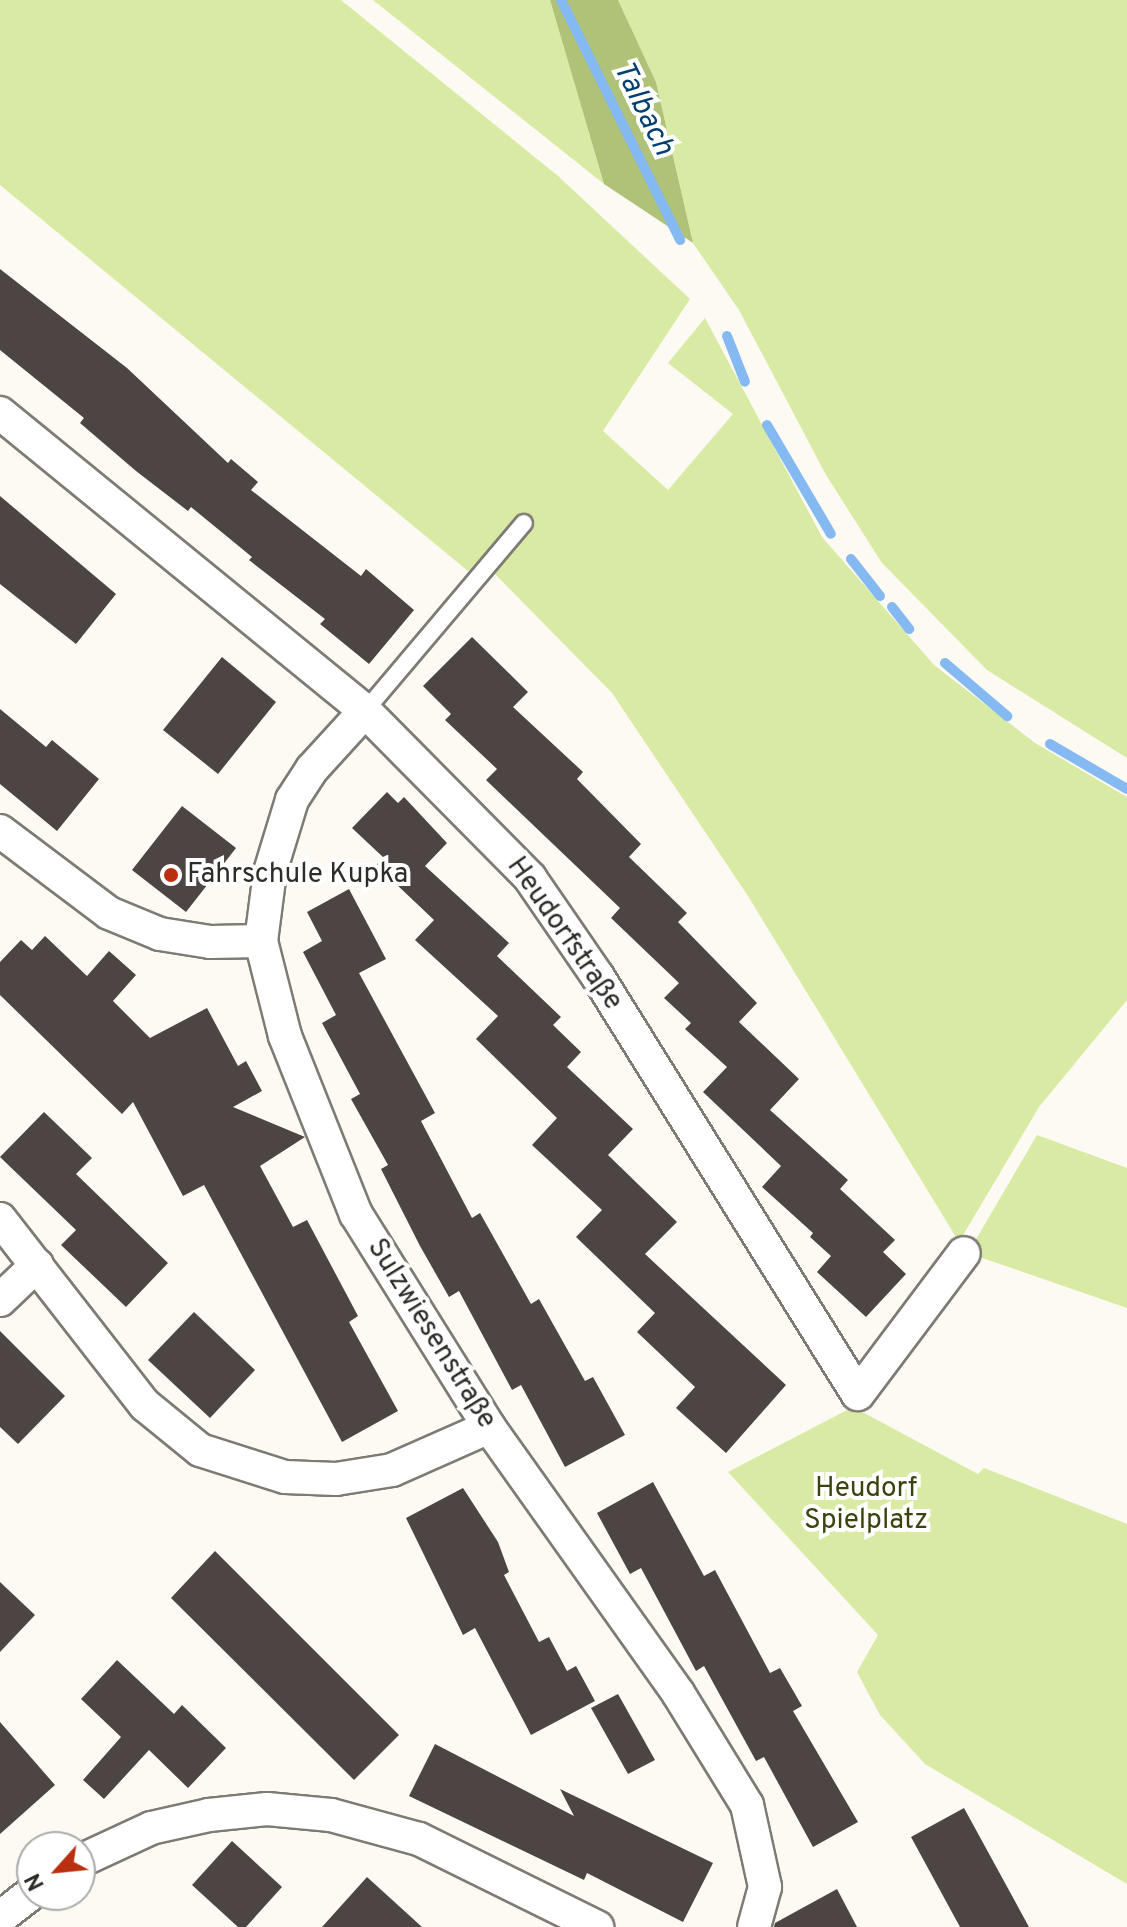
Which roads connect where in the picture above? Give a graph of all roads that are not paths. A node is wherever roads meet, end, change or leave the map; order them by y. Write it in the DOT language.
graph roads {
  1 [pos="0,413"];
  2 [pos="524,523"];
  3 [pos="365,711"];
  4 [pos="0,831"];
  5 [pos="261,941"];
  6 [pos="0,1219"];
  7 [pos="964,1253"];
  8 [pos="37,1265"];
  9 [pos="0,1300"];
  10 [pos="489,1427"];
  11 [pos="96,1854"];
  12 [pos="0,1916"];
  13 [pos="8,1927"];
  14 [pos="597,1927"];
  15 [pos="754,1927"];
  1 -- 3 [label="street, Heudorfstraße"];
  2 -- 3 [label="lane"];
  3 -- 5 [label="street, Sulzwiesenstraße"];
  3 -- 7 [label="street, Heudorfstraße"];
  4 -- 5 [label="street"];
  5 -- 10 [label="street, Sulzwiesenstraße"];
  6 -- 8 [label="street"];
  8 -- 9 [label="street"];
  8 -- 10 [label="street"];
  10 -- 15 [label="street, Sulzwiesenstraße"];
  11 -- 14 [label="street"];
  12 -- 13 [label="street"];
}
